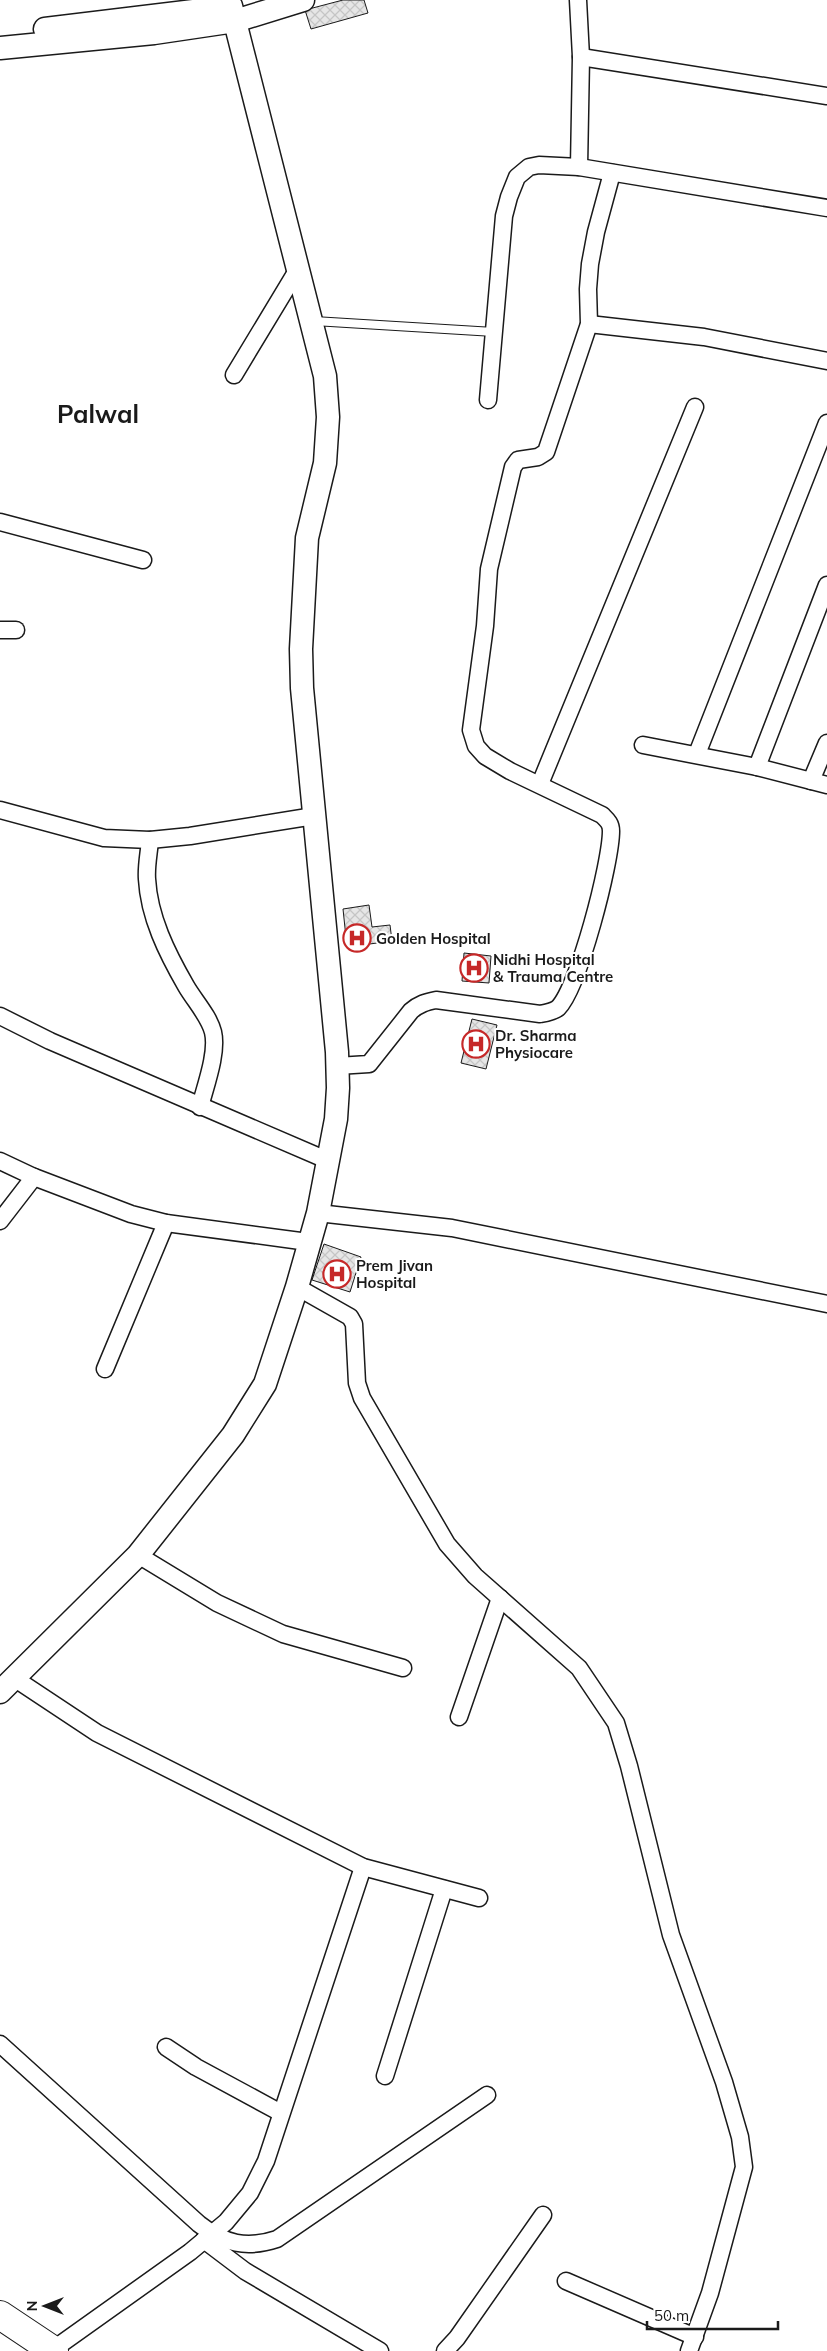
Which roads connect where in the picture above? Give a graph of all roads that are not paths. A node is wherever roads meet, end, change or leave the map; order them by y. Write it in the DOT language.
graph roads {
  1 [pos="303,0"];
  2 [pos="578,0"];
  3 [pos="239,9"];
  4 [pos="0,35"];
  5 [pos="0,48"];
  6 [pos="581,57"];
  7 [pos="827,96"];
  8 [pos="579,167"];
  9 [pos="612,173"];
  10 [pos="827,208"];
  11 [pos="298,269"];
  12 [pos="311,321"];
  13 [pos="589,324"];
  14 [pos="494,332"];
  15 [pos="827,360"];
  16 [pos="234,375"];
  17 [pos="488,400"];
  18 [pos="695,407"];
  19 [pos="827,423"];
  20 [pos="0,522"];
  21 [pos="143,560"];
  22 [pos="827,585"];
  23 [pos="827,743"];
  24 [pos="642,745"];
  25 [pos="697,754"];
  26 [pos="756,767"];
  27 [pos="819,783"];
  28 [pos="540,784"];
  29 [pos="0,810"];
  30 [pos="314,816"];
  31 [pos="150,840"];
  32 [pos="0,1016"];
  33 [pos="337,1066"];
  34 [pos="200,1107"];
  35 [pos="0,1161"];
  36 [pos="329,1161"];
  37 [pos="34,1177"];
  38 [pos="318,1213"];
  39 [pos="0,1221"];
  40 [pos="166,1222"];
  41 [pos="308,1242"];
  42 [pos="298,1287"];
  43 [pos="827,1304"];
  44 [pos="105,1369"];
  45 [pos="138,1555"];
  46 [pos="500,1598"];
  47 [pos="403,1668"];
  48 [pos="7,1685"];
  49 [pos="458,1717"];
  50 [pos="363,1867"];
  51 [pos="444,1889"];
  52 [pos="480,1898"];
  53 [pos="0,2044"];
  54 [pos="166,2047"];
  55 [pos="385,2076"];
  56 [pos="487,2095"];
  57 [pos="281,2113"];
  58 [pos="543,2215"];
  59 [pos="208,2237"];
  60 [pos="566,2281"];
  61 [pos="0,2315"];
  62 [pos="692,2344"];
  63 [pos="52,2351"];
  64 [pos="380,2351"];
  65 [pos="445,2351"];
  1 -- 3 [label="main road"];
  2 -- 6 [label="street"];
  3 -- 4 [label="main road"];
  3 -- 5 [label="main road"];
  3 -- 11 [label="main road"];
  6 -- 7 [label="street"];
  6 -- 8 [label="street"];
  8 -- 9 [label="street"];
  8 -- 14 [label="street"];
  9 -- 10 [label="street"];
  9 -- 13 [label="street"];
  11 -- 12 [label="main road"];
  11 -- 16 [label="street"];
  12 -- 14 [label="lane"];
  12 -- 30 [label="main road"];
  13 -- 15 [label="street"];
  13 -- 28 [label="street"];
  14 -- 17 [label="street"];
  18 -- 28 [label="street"];
  19 -- 25 [label="street"];
  20 -- 21 [label="street"];
  22 -- 26 [label="street"];
  23 -- 27 [label="street"];
  24 -- 25 [label="street"];
  25 -- 26 [label="street"];
  26 -- 27 [label="street"];
  28 -- 33 [label="street"];
  29 -- 31 [label="street"];
  30 -- 31 [label="street"];
  30 -- 33 [label="main road"];
  31 -- 34 [label="street"];
  32 -- 34 [label="street"];
  33 -- 36 [label="main road"];
  34 -- 36 [label="street"];
  35 -- 37 [label="street"];
  36 -- 38 [label="main road"];
  37 -- 39 [label="street"];
  37 -- 40 [label="street"];
  38 -- 41 [label="main road"];
  38 -- 43 [label="street"];
  40 -- 41 [label="street"];
  40 -- 44 [label="street"];
  41 -- 42 [label="main road"];
  42 -- 45 [label="main road"];
  42 -- 46 [label="street"];
  45 -- 47 [label="street"];
  45 -- 48 [label="main road"];
  46 -- 49 [label="street"];
  46 -- 62 [label="street"];
  48 -- 50 [label="street"];
  50 -- 51 [label="street"];
  50 -- 57 [label="street"];
  51 -- 52 [label="street"];
  51 -- 55 [label="street"];
  53 -- 59 [label="street"];
  54 -- 57 [label="street"];
  56 -- 59 [label="street"];
  57 -- 59 [label="street"];
  58 -- 65 [label="street"];
  59 -- 63 [label="street"];
  59 -- 64 [label="street"];
  60 -- 62 [label="street"];
  61 -- 63 [label="highway"];
}
